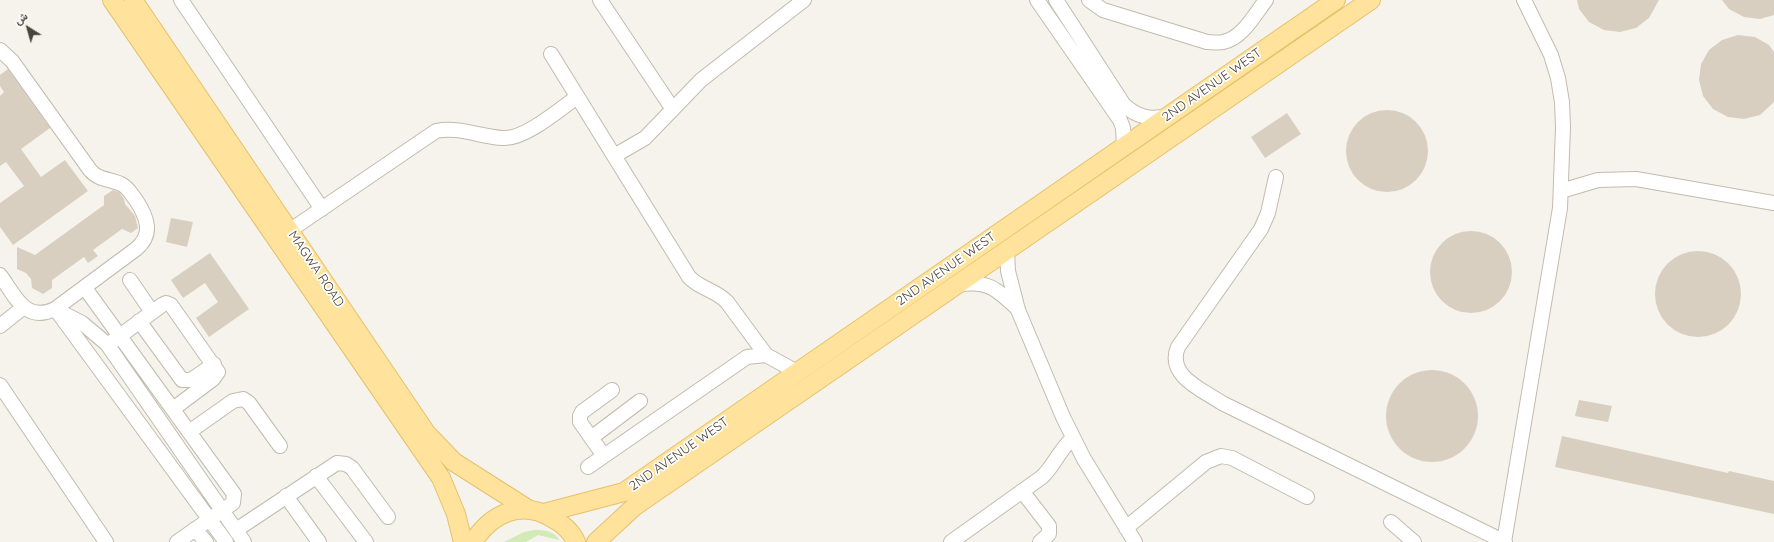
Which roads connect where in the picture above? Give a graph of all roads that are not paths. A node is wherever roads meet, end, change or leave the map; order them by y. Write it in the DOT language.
graph roads {
  1 [pos="112,0"];
  2 [pos="133,0"];
  3 [pos="181,0"];
  4 [pos="600,0"];
  5 [pos="804,0"];
  6 [pos="1037,0"];
  7 [pos="1056,0"];
  8 [pos="1088,0"];
  9 [pos="1266,0"];
  10 [pos="1336,0"];
  11 [pos="1371,0"];
  12 [pos="1524,0"];
  13 [pos="0,50"];
  14 [pos="551,54"];
  15 [pos="578,97"];
  16 [pos="672,108"];
  17 [pos="1120,108"];
  18 [pos="1167,116"];
  19 [pos="1124,146"];
  20 [pos="614,156"];
  21 [pos="1276,177"];
  22 [pos="1561,190"];
  23 [pos="1774,203"];
  24 [pos="322,209"];
  25 [pos="289,231"];
  26 [pos="1008,250"];
  27 [pos="0,275"];
  28 [pos="130,280"];
  29 [pos="958,285"];
  30 [pos="85,288"];
  31 [pos="24,307"];
  32 [pos="55,309"];
  33 [pos="1018,310"];
  34 [pos="152,312"];
  35 [pos="139,321"];
  36 [pos="0,326"];
  37 [pos="120,335"];
  38 [pos="107,344"];
  39 [pos="766,355"];
  40 [pos="214,364"];
  41 [pos="797,372"];
  42 [pos="0,385"];
  43 [pos="612,390"];
  44 [pos="640,402"];
  45 [pos="173,409"];
  46 [pos="189,432"];
  47 [pos="591,438"];
  48 [pos="1073,438"];
  49 [pos="280,446"];
  50 [pos="604,456"];
  51 [pos="588,467"];
  52 [pos="316,476"];
  53 [pos="1022,491"];
  54 [pos="286,496"];
  55 [pos="1307,497"];
  56 [pos="222,511"];
  57 [pos="536,511"];
  58 [pos="388,517"];
  59 [pos="209,520"];
  60 [pos="1391,522"];
  61 [pos="1126,528"];
  62 [pos="195,529"];
  63 [pos="236,530"];
  64 [pos="358,539"];
  65 [pos="106,542"];
  66 [pos="177,542"];
  67 [pos="206,542"];
  68 [pos="226,542"];
  69 [pos="244,542"];
  70 [pos="319,542"];
  71 [pos="463,542"];
  72 [pos="473,542"];
  73 [pos="576,542"];
  74 [pos="596,542"];
  75 [pos="951,542"];
  76 [pos="1040,542"];
  77 [pos="1135,542"];
  78 [pos="1414,542"];
  79 [pos="1504,542"];
  1 -- 71 [label="main road, MAGWA ROAD"];
  2 -- 25 [label="main road, MAGWA ROAD"];
  3 -- 24 [label="lane"];
  4 -- 16 [label="lane"];
  5 -- 16 [label="lane"];
  6 -- 17 [label="lane"];
  7 -- 17 [label="lane"];
  8 -- 9 [label="lane"];
  10 -- 18 [label="main road, 2ND AVENUE WEST"];
  11 -- 26 [label="main road, 2ND AVENUE WEST"];
  12 -- 22 [label="lane"];
  13 -- 30 [label="lane"];
  14 -- 15 [label="lane"];
  15 -- 20 [label="lane"];
  15 -- 24 [label="lane"];
  16 -- 20 [label="lane"];
  17 -- 18 [label="lane"];
  17 -- 19 [label="lane"];
  18 -- 19 [label="main road, 2ND AVENUE WEST"];
  19 -- 41 [label="main road, 2ND AVENUE WEST"];
  20 -- 39 [label="lane"];
  21 -- 79 [label="lane"];
  22 -- 23 [label="lane"];
  22 -- 79 [label="lane"];
  24 -- 25 [label="lane"];
  25 -- 57 [label="main road, MAGWA ROAD"];
  26 -- 29 [label="main road, 2ND AVENUE WEST"];
  26 -- 33 [label="lane"];
  27 -- 31 [label="lane"];
  28 -- 34 [label="lane"];
  29 -- 33 [label="lane"];
  29 -- 74 [label="main road, 2ND AVENUE WEST"];
  30 -- 32 [label="lane"];
  30 -- 37 [label="lane"];
  31 -- 32 [label="lane"];
  31 -- 36 [label="lane"];
  32 -- 38 [label="lane"];
  32 -- 59 [label="lane"];
  33 -- 48 [label="lane"];
  34 -- 35 [label="lane"];
  34 -- 40 [label="lane"];
  35 -- 37 [label="lane"];
  35 -- 40 [label="lane"];
  37 -- 38 [label="lane"];
  37 -- 45 [label="lane"];
  38 -- 56 [label="lane"];
  39 -- 41 [label="lane"];
  39 -- 50 [label="lane"];
  40 -- 45 [label="lane"];
  41 -- 57 [label="main road, 2ND AVENUE WEST"];
  42 -- 65 [label="lane"];
  43 -- 47 [label="lane"];
  44 -- 47 [label="lane"];
  45 -- 46 [label="lane"];
  46 -- 49 [label="lane"];
  46 -- 56 [label="lane"];
  47 -- 50 [label="lane"];
  48 -- 53 [label="lane"];
  48 -- 61 [label="lane"];
  50 -- 51 [label="lane"];
  52 -- 54 [label="lane"];
  52 -- 58 [label="lane"];
  52 -- 64 [label="lane"];
  53 -- 75 [label="lane"];
  53 -- 76 [label="lane"];
  54 -- 63 [label="lane"];
  54 -- 70 [label="lane"];
  55 -- 61 [label="lane"];
  56 -- 59 [label="lane"];
  56 -- 63 [label="lane"];
  57 -- 72 [label="main road, 2ND AVENUE WEST"];
  57 -- 73 [label="main road, MAGWA ROAD"];
  59 -- 62 [label="lane"];
  59 -- 68 [label="lane"];
  60 -- 78 [label="lane"];
  61 -- 77 [label="lane"];
  62 -- 66 [label="lane"];
  62 -- 67 [label="lane"];
  63 -- 69 [label="lane"];
}
